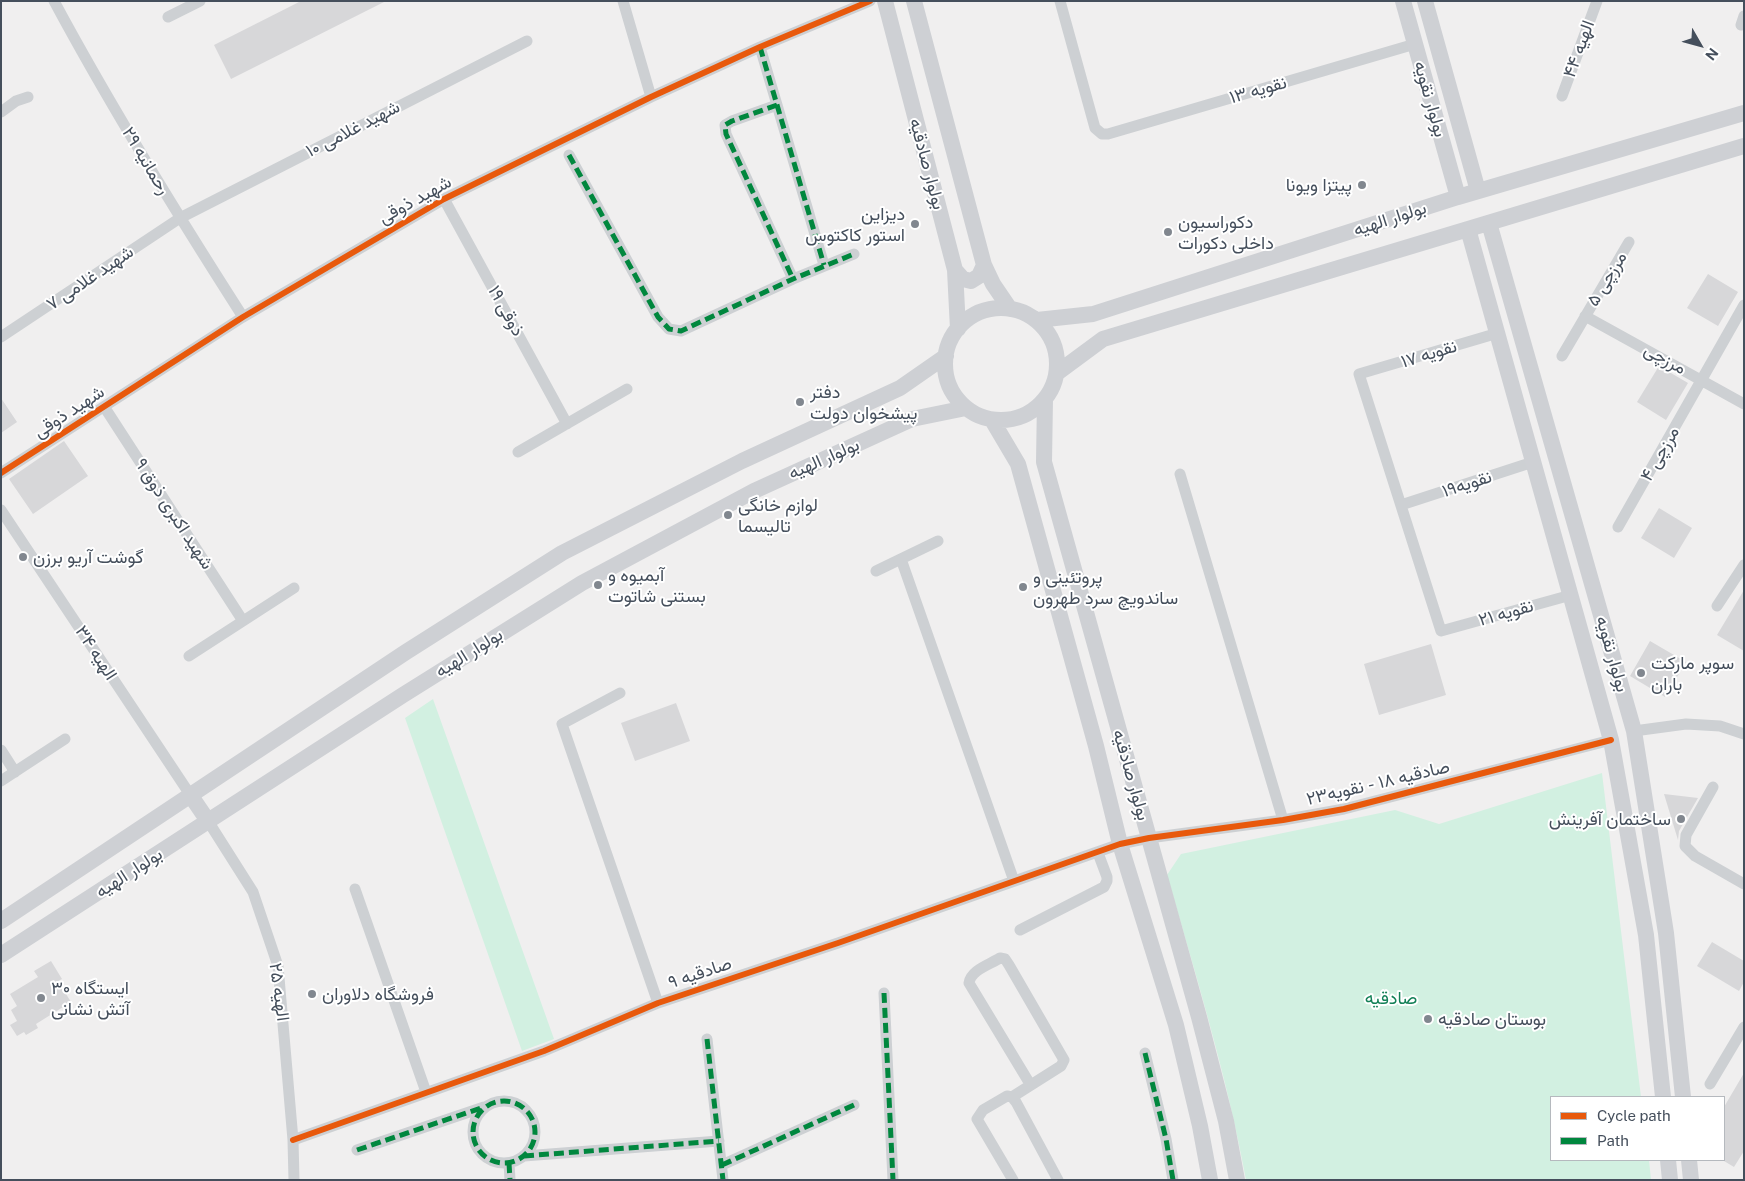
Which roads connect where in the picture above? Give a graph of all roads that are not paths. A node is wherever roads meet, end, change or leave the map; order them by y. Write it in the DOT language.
graph roads {
  1 [pos="54,1"];
  2 [pos="200,1"];
  3 [pos="623,1"];
  4 [pos="870,1"];
  5 [pos="884,1"];
  6 [pos="914,1"];
  7 [pos="1060,1"];
  8 [pos="1403,1"];
  9 [pos="1425,1"];
  10 [pos="1597,1"];
  11 [pos="168,17"];
  12 [pos="526,40"];
  13 [pos="1415,44"];
  14 [pos="760,48"];
  15 [pos="1562,96"];
  16 [pos="28,97"];
  17 [pos="652,97"];
  18 [pos="777,105"];
  19 [pos="1,112"];
  20 [pos="1744,113"];
  21 [pos="1744,146"];
  22 [pos="569,154"];
  23 [pos="1478,191"];
  24 [pos="1458,197"];
  25 [pos="444,199"];
  26 [pos="180,218"];
  27 [pos="1489,222"];
  28 [pos="1468,229"];
  29 [pos="1629,242"];
  30 [pos="854,254"];
  31 [pos="824,265"];
  32 [pos="984,265"];
  33 [pos="955,270"];
  34 [pos="794,278"];
  35 [pos="1744,306"];
  36 [pos="1010,308"];
  37 [pos="243,316"];
  38 [pos="1585,316"];
  39 [pos="1037,320"];
  40 [pos="958,329"];
  41 [pos="1498,333"];
  42 [pos="1,337"];
  43 [pos="946,356"];
  44 [pos="1562,356"];
  45 [pos="1057,373"];
  46 [pos="1702,380"];
  47 [pos="627,389"];
  48 [pos="1045,400"];
  49 [pos="1744,404"];
  50 [pos="105,408"];
  51 [pos="966,408"];
  52 [pos="992,420"];
  53 [pos="567,424"];
  54 [pos="518,452"];
  55 [pos="1533,462"];
  56 [pos="1,473"];
  57 [pos="1180,474"];
  58 [pos="1401,505"];
  59 [pos="1,510"];
  60 [pos="1618,527"];
  61 [pos="938,541"];
  62 [pos="900,559"];
  63 [pos="1744,565"];
  64 [pos="876,571"];
  65 [pos="294,588"];
  66 [pos="1571,595"];
  67 [pos="1717,606"];
  68 [pos="243,621"];
  69 [pos="189,656"];
  70 [pos="620,693"];
  71 [pos="1634,731"];
  72 [pos="1744,734"];
  73 [pos="65,740"];
  74 [pos="1611,740"];
  75 [pos="1,750"];
  76 [pos="15,772"];
  77 [pos="1,781"];
  78 [pos="1713,787"];
  79 [pos="190,796"];
  80 [pos="1283,820"];
  81 [pos="208,821"];
  82 [pos="1149,838"];
  83 [pos="1120,844"];
  84 [pos="1098,853"];
  85 [pos="1014,881"];
  86 [pos="1744,884"];
  87 [pos="355,889"];
  88 [pos="1,921"];
  89 [pos="1020,930"];
  90 [pos="1,955"];
  91 [pos="884,993"];
  92 [pos="658,1003"];
  93 [pos="1744,1027"];
  94 [pos="708,1039"];
  95 [pos="1144,1053"];
  96 [pos="1679,1061"];
  97 [pos="1660,1064"];
  98 [pos="1030,1084"];
  99 [pos="1710,1084"];
  100 [pos="426,1092"];
  101 [pos="1663,1096"];
  102 [pos="1682,1096"];
  103 [pos="1012,1097"];
  104 [pos="854,1105"];
  105 [pos="484,1107"];
  106 [pos="293,1140"];
  107 [pos="719,1141"];
  108 [pos="357,1150"];
  109 [pos="524,1156"];
  110 [pos="1668,1161"];
  111 [pos="1689,1161"];
  112 [pos="509,1163"];
  113 [pos="722,1165"];
  114 [pos="294,1180"];
  115 [pos="510,1180"];
  116 [pos="723,1180"];
  117 [pos="893,1180"];
  118 [pos="1013,1180"];
  119 [pos="1058,1180"];
  120 [pos="1173,1180"];
  121 [pos="1210,1180"];
  122 [pos="1237,1180"];
  123 [pos="1670,1180"];
  124 [pos="1691,1180"];
  1 -- 26 [label="street, رحمانیه ۲۹"];
  2 -- 11 [label="street"];
  3 -- 17 [label="street"];
  4 -- 14 [label="street, شهید ذوقی"];
  5 -- 33 [label="main road, بولوار صادقیه"];
  6 -- 32 [label="main road, بولوار صادقیه"];
  7 -- 13 [label="street, نقویه ۱۳"];
  8 -- 13 [label="main road, بولوار نقویه"];
  9 -- 23 [label="main road, بولوار نقویه"];
  10 -- 15 [label="street, الهیه ۴۴"];
  12 -- 26 [label="street, شهید غلامی ۱۰"];
  13 -- 24 [label="main road, بولوار نقویه"];
  14 -- 17 [label="street, شهید ذوقی"];
  14 -- 18 [label="street"];
  16 -- 19 [label="street"];
  17 -- 25 [label="street, شهید ذوقی"];
  18 -- 31 [label="street"];
  18 -- 34 [label="street"];
  20 -- 23 [label="main road, بولوار الهیه"];
  21 -- 27 [label="main road, بولوار الهیه"];
  22 -- 34 [label="street"];
  23 -- 24 [label="main road, بولوار الهیه"];
  24 -- 39 [label="main road, بولوار الهیه"];
  25 -- 37 [label="street, شهید ذوقی"];
  25 -- 53 [label="street, ذوقی ۱۹"];
  26 -- 37 [label="street, رحمانیه ۲۹"];
  26 -- 42 [label="street, شهید غلامی ۷"];
  27 -- 28 [label="main road, بولوار الهیه"];
  27 -- 71 [label="main road, بولوار نقویه"];
  28 -- 41 [label="main road, بولوار نقویه"];
  28 -- 45 [label="main road, بولوار الهیه"];
  29 -- 38 [label="street, مرزچی ۵"];
  30 -- 31 [label="street"];
  31 -- 34 [label="street"];
  32 -- 33 [label="main road"];
  32 -- 36 [label="main road, بولوار صادقیه"];
  33 -- 40 [label="main road, بولوار صادقیه"];
  35 -- 46 [label="street, مرزچی ۴"];
  36 -- 39 [label="main road"];
  36 -- 40 [label="main road"];
  37 -- 50 [label="street, شهید ذوقی"];
  38 -- 44 [label="street, مرزچی ۵"];
  38 -- 46 [label="street, مرزچی"];
  39 -- 45 [label="main road"];
  40 -- 43 [label="main road"];
  41 -- 55 [label="main road, بولوار نقویه"];
  41 -- 58 [label="street, نقویه ۱۷"];
  43 -- 51 [label="main road"];
  43 -- 79 [label="main road, بولوار الهیه"];
  45 -- 48 [label="main road"];
  46 -- 49 [label="street, مرزچی"];
  46 -- 60 [label="street, مرزچی ۴"];
  47 -- 53 [label="street"];
  48 -- 52 [label="main road"];
  48 -- 82 [label="main road, بولوار صادقیه"];
  50 -- 56 [label="street, شهید ذوقی"];
  50 -- 68 [label="street, شهید اکبری ذوق ۹"];
  51 -- 52 [label="main road"];
  51 -- 81 [label="main road, بولوار الهیه"];
  52 -- 83 [label="main road, بولوار صادقیه"];
  53 -- 54 [label="street"];
  55 -- 58 [label="street, نقویه۱۹"];
  55 -- 66 [label="main road, بولوار نقویه"];
  57 -- 80 [label="street"];
  58 -- 66 [label="street, نقویه ۲۱"];
  59 -- 79 [label="street, الهیه ۳۴"];
  61 -- 62 [label="street"];
  62 -- 64 [label="street"];
  62 -- 85 [label="street"];
  63 -- 67 [label="street"];
  65 -- 68 [label="street"];
  66 -- 74 [label="main road, بولوار نقویه"];
  68 -- 69 [label="street"];
  70 -- 92 [label="street"];
  71 -- 72 [label="street"];
  71 -- 96 [label="main road, بولوار نقویه"];
  73 -- 76 [label="street"];
  74 -- 80 [label="street, صادقیه ۱۸ - نقویه۲۳"];
  74 -- 97 [label="main road, بولوار نقویه"];
  75 -- 76 [label="street"];
  76 -- 77 [label="street"];
  78 -- 86 [label="street"];
  79 -- 81 [label="main road"];
  79 -- 88 [label="main road, بولوار الهیه"];
  80 -- 82 [label="street, صادقیه ۱۸ - نقویه۲۳"];
  81 -- 90 [label="main road, بولوار الهیه"];
  81 -- 106 [label="street, الهیه ۲۵"];
  82 -- 83 [label="street, صادقیه ۱۸ - نقویه۲۳"];
  82 -- 122 [label="main road, بولوار صادقیه"];
  83 -- 84 [label="street, صادقیه ۹"];
  83 -- 121 [label="main road, بولوار صادقیه"];
  84 -- 85 [label="street, صادقیه ۹"];
  84 -- 89 [label="street"];
  85 -- 92 [label="street, صادقیه ۹"];
  87 -- 100 [label="street"];
  91 -- 117 [label="street"];
  92 -- 100 [label="street, صادقیه ۹"];
  93 -- 99 [label="street"];
  94 -- 107 [label="street"];
  95 -- 120 [label="street"];
  96 -- 97 [label="main road"];
  96 -- 102 [label="main road, بولوار نقویه"];
  97 -- 101 [label="main road, بولوار نقویه"];
  98 -- 98 [label="street"];
  98 -- 103 [label="street"];
  100 -- 106 [label="street, صادقیه ۹"];
  103 -- 118 [label="street"];
  103 -- 119 [label="street"];
  104 -- 113 [label="street"];
  105 -- 108 [label="street"];
  105 -- 109 [label="street"];
  105 -- 112 [label="street"];
  106 -- 114 [label="street, الهیه ۲۵"];
  107 -- 109 [label="street"];
  107 -- 113 [label="street"];
  109 -- 112 [label="street"];
  110 -- 123 [label="main road"];
  111 -- 124 [label="main road"];
  112 -- 115 [label="street"];
  113 -- 116 [label="street"];
}
